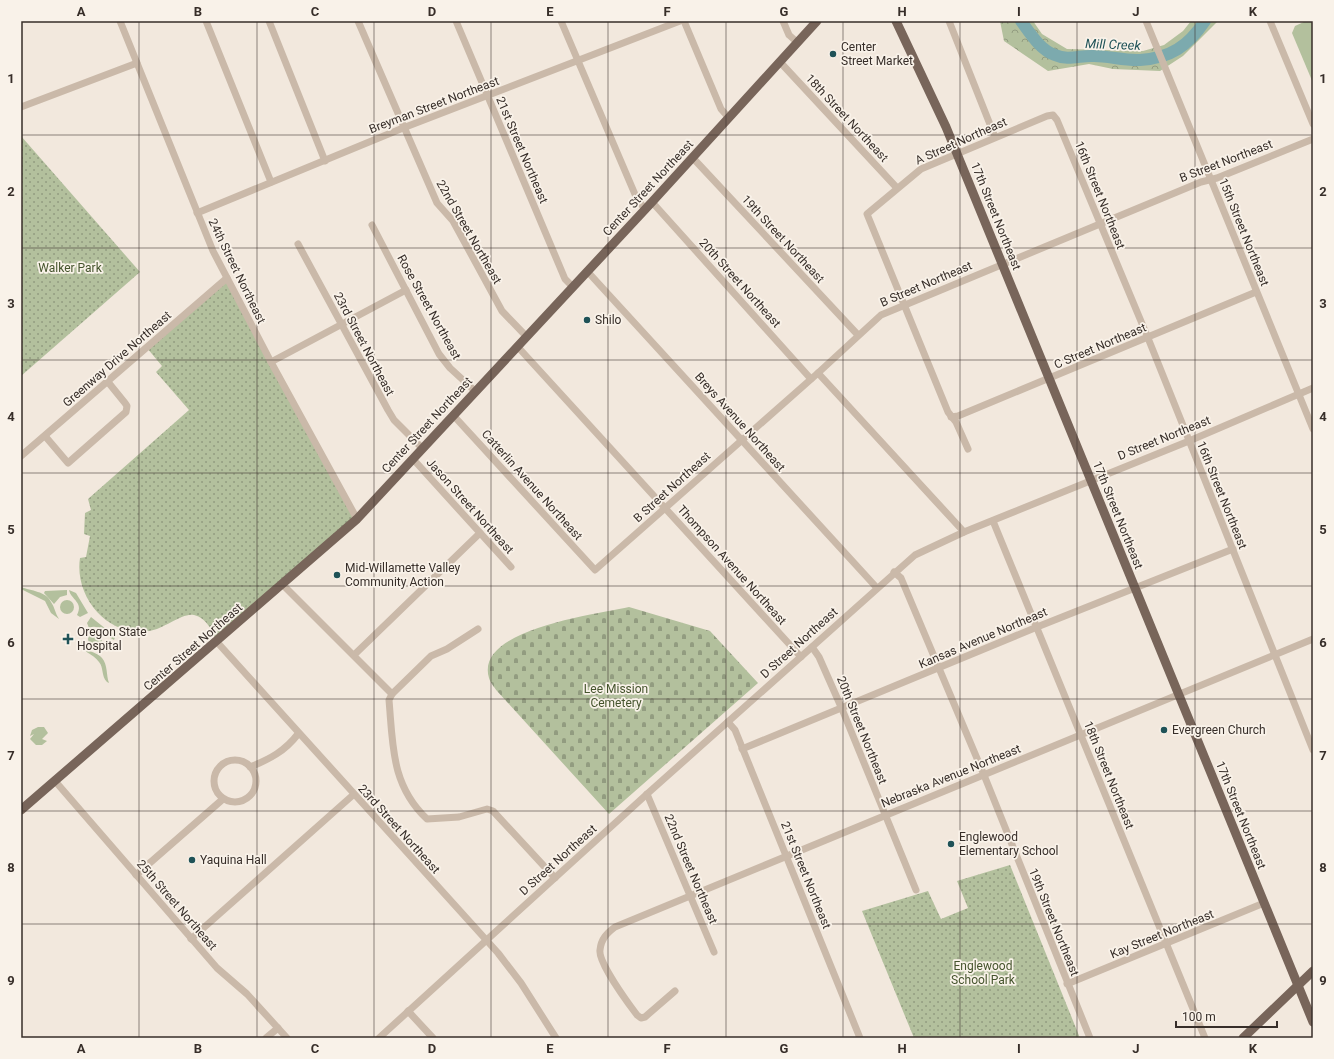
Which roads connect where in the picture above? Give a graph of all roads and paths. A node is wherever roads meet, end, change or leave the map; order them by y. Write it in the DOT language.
graph roads {
  1 [pos="120,21"];
  2 [pos="206,21"];
  3 [pos="269,21"];
  4 [pos="358,21"];
  5 [pos="456,21"];
  6 [pos="561,21"];
  7 [pos="680,21"];
  8 [pos="684,21"];
  9 [pos="784,21"];
  10 [pos="817,21"];
  11 [pos="896,21"];
  12 [pos="949,21"];
  13 [pos="1146,21"];
  14 [pos="1270,21"];
  15 [pos="798,43"];
  16 [pos="578,61"];
  17 [pos="780,62"];
  18 [pos="137,63"];
  19 [pos="488,96"];
  20 [pos="21,107"];
  21 [pos="1054,116"];
  22 [pos="728,118"];
  23 [pos="1313,124"];
  24 [pos="403,128"];
  25 [pos="995,137"];
  26 [pos="1313,139"];
  27 [pos="957,153"];
  28 [pos="692,157"];
  29 [pos="325,160"];
  30 [pos="1211,179"];
  31 [pos="271,182"];
  32 [pos="897,188"];
  33 [pos="652,202"];
  34 [pos="645,209"];
  35 [pos="197,213"];
  36 [pos="1100,224"];
  37 [pos="372,225"];
  38 [pos="298,244"];
  39 [pos="1002,263"];
  40 [pos="587,270"];
  41 [pos="227,278"];
  42 [pos="572,286"];
  43 [pos="406,290"];
  44 [pos="1256,292"];
  45 [pos="904,304"];
  46 [pos="341,325"];
  47 [pos="858,335"];
  48 [pos="526,336"];
  49 [pos="1148,338"];
  50 [pos="517,346"];
  51 [pos="271,362"];
  52 [pos="818,373"];
  53 [pos="811,379"];
  54 [pos="1049,379"];
  55 [pos="108,382"];
  56 [pos="1313,388"];
  57 [pos="475,391"];
  58 [pos="1299,394"];
  59 [pos="453,415"];
  60 [pos="951,417"];
  61 [pos="1313,429"];
  62 [pos="45,436"];
  63 [pos="742,440"];
  64 [pos="1189,441"];
  65 [pos="422,448"];
  66 [pos="968,449"];
  67 [pos="21,456"];
  68 [pos="413,458"];
  69 [pos="1091,480"];
  70 [pos="665,508"];
  71 [pos="357,519"];
  72 [pos="993,521"];
  73 [pos="964,532"];
  74 [pos="480,534"];
  75 [pos="1233,549"];
  76 [pos="511,567"];
  77 [pos="595,570"];
  78 [pos="894,572"];
  79 [pos="283,585"];
  80 [pos="877,588"];
  81 [pos="1135,588"];
  82 [pos="1037,627"];
  83 [pos="478,629"];
  84 [pos="1313,639"];
  85 [pos="217,642"];
  86 [pos="812,647"];
  87 [pos="354,655"];
  88 [pos="1275,655"];
  89 [pos="801,657"];
  90 [pos="940,668"];
  91 [pos="392,694"];
  92 [pos="1178,694"];
  93 [pos="842,709"];
  94 [pos="728,722"];
  95 [pos="298,734"];
  96 [pos="1080,734"];
  97 [pos="742,749"];
  98 [pos="1313,750"];
  99 [pos="250,767"];
  100 [pos="984,775"];
  101 [pos="55,781"];
  102 [pos="648,794"];
  103 [pos="354,795"];
  104 [pos="223,799"];
  105 [pos="21,810"];
  106 [pos="885,816"];
  107 [pos="786,856"];
  108 [pos="136,875"];
  109 [pos="555,878"];
  110 [pos="916,890"];
  111 [pos="690,896"];
  112 [pos="1264,903"];
  113 [pos="191,939"];
  114 [pos="486,940"];
  115 [pos="1165,945"];
  116 [pos="714,952"];
  117 [pos="1313,970"];
  118 [pos="1067,984"];
  119 [pos="1298,985"];
  120 [pos="675,991"];
  121 [pos="408,1011"];
  122 [pos="1313,1022"];
  123 [pos="278,1028"];
  124 [pos="266,1038"];
  125 [pos="287,1038"];
  126 [pos="379,1038"];
  127 [pos="433,1038"];
  128 [pos="556,1038"];
  129 [pos="860,1038"];
  130 [pos="1090,1038"];
  131 [pos="1205,1038"];
  132 [pos="1243,1038"];
  1 -- 18 [label="street, 24th Street Northeast"];
  2 -- 31 [label="street"];
  3 -- 29 [label="street"];
  4 -- 24 [label="street, 22nd Street Northeast"];
  5 -- 19 [label="street, 21st Street Northeast"];
  6 -- 16 [label="street"];
  7 -- 16 [label="street, Breyman Street Northeast"];
  8 -- 22 [label="street"];
  9 -- 15 [label="street"];
  10 -- 15 [label="main road, Center Street Northeast"];
  11 -- 27 [label="main road, 17th Street Northeast"];
  12 -- 25 [label="street"];
  13 -- 30 [label="street, 15th Street Northeast"];
  14 -- 23 [label="street"];
  15 -- 17 [label="main road, Center Street Northeast"];
  16 -- 19 [label="street, Breyman Street Northeast"];
  16 -- 34 [label="street"];
  17 -- 22 [label="main road, Center Street Northeast"];
  17 -- 32 [label="street, 18th Street Northeast"];
  18 -- 20 [label="street"];
  18 -- 35 [label="street, 24th Street Northeast"];
  19 -- 24 [label="street, Breyman Street Northeast"];
  19 -- 42 [label="street, 21st Street Northeast"];
  21 -- 25 [label="street, A Street Northeast"];
  21 -- 36 [label="street, 16th Street Northeast"];
  22 -- 28 [label="main road, Center Street Northeast"];
  24 -- 29 [label="street, Breyman Street Northeast"];
  24 -- 48 [label="street, 22nd Street Northeast"];
  25 -- 27 [label="street, A Street Northeast"];
  26 -- 30 [label="street, B Street Northeast"];
  27 -- 32 [label="street, A Street Northeast"];
  27 -- 39 [label="main road, 17th Street Northeast"];
  28 -- 33 [label="main road, Center Street Northeast"];
  28 -- 47 [label="street, 19th Street Northeast"];
  29 -- 31 [label="street, Breyman Street Northeast"];
  30 -- 36 [label="street, B Street Northeast"];
  30 -- 44 [label="street, 15th Street Northeast"];
  31 -- 35 [label="street, Breyman Street Northeast"];
  32 -- 45 [label="street, A Street Northeast"];
  33 -- 34 [label="main road, Center Street Northeast"];
  33 -- 53 [label="street, 20th Street Northeast"];
  34 -- 40 [label="main road, Center Street Northeast"];
  35 -- 41 [label="street, 24th Street Northeast"];
  36 -- 39 [label="street, B Street Northeast"];
  36 -- 49 [label="street, 16th Street Northeast"];
  37 -- 43 [label="street, Rose Street Northeast"];
  38 -- 46 [label="street, 23rd Street Northeast"];
  39 -- 45 [label="street, B Street Northeast"];
  39 -- 54 [label="main road, 17th Street Northeast"];
  40 -- 42 [label="main road, Center Street Northeast"];
  40 -- 63 [label="street, Breys Avenue Northeast"];
  41 -- 51 [label="street, 24th Street Northeast"];
  41 -- 55 [label="street, Greenway Drive Northeast"];
  42 -- 48 [label="main road, Center Street Northeast"];
  43 -- 46 [label="street"];
  43 -- 57 [label="street, Rose Street Northeast"];
  44 -- 49 [label="street, C Street Northeast"];
  44 -- 58 [label="street, 15th Street Northeast"];
  45 -- 47 [label="street, B Street Northeast"];
  45 -- 60 [label="street"];
  46 -- 51 [label="street"];
  46 -- 65 [label="street, 23rd Street Northeast"];
  47 -- 52 [label="street, B Street Northeast"];
  48 -- 50 [label="main road, Center Street Northeast"];
  49 -- 54 [label="street, C Street Northeast"];
  49 -- 64 [label="street, 16th Street Northeast"];
  50 -- 57 [label="main road, Center Street Northeast"];
  50 -- 70 [label="street, Thompson Avenue Northeast"];
  51 -- 71 [label="street, 24th Street Northeast"];
  52 -- 53 [label="street, B Street Northeast"];
  52 -- 73 [label="street"];
  53 -- 63 [label="street, B Street Northeast"];
  54 -- 60 [label="street, C Street Northeast"];
  54 -- 69 [label="main road, 17th Street Northeast"];
  55 -- 62 [label="street, Greenway Drive Northeast"];
  55 -- 62 [label="street"];
  56 -- 58 [label="street, D Street Northeast"];
  57 -- 59 [label="main road, Center Street Northeast"];
  58 -- 61 [label="street, 15th Street Northeast"];
  58 -- 64 [label="street, D Street Northeast"];
  59 -- 65 [label="main road, Center Street Northeast"];
  59 -- 77 [label="street, Catterlin Avenue Northeast"];
  60 -- 66 [label="street"];
  62 -- 67 [label="street, Greenway Drive Northeast"];
  63 -- 70 [label="street, B Street Northeast"];
  63 -- 80 [label="street, Breys Avenue Northeast"];
  64 -- 69 [label="street, D Street Northeast"];
  64 -- 75 [label="street, 16th Street Northeast"];
  65 -- 68 [label="main road, Center Street Northeast"];
  68 -- 71 [label="main road, Center Street Northeast"];
  68 -- 74 [label="street, Jason Street Northeast"];
  69 -- 72 [label="street, D Street Northeast"];
  69 -- 81 [label="main road, 17th Street Northeast"];
  70 -- 77 [label="street, B Street Northeast"];
  70 -- 89 [label="street, Thompson Avenue Northeast"];
  71 -- 79 [label="main road, Center Street Northeast"];
  72 -- 73 [label="street, D Street Northeast"];
  72 -- 82 [label="street, 18th Street Northeast"];
  73 -- 78 [label="street, D Street Northeast"];
  74 -- 76 [label="street, Jason Street Northeast"];
  74 -- 87 [label="street"];
  75 -- 81 [label="street, Kansas Avenue Northeast"];
  75 -- 88 [label="street, 16th Street Northeast"];
  78 -- 80 [label="street, D Street Northeast"];
  78 -- 90 [label="street, 19th Street Northeast"];
  79 -- 85 [label="main road, Center Street Northeast"];
  79 -- 87 [label="street"];
  80 -- 86 [label="street, D Street Northeast"];
  81 -- 82 [label="street, Kansas Avenue Northeast"];
  81 -- 92 [label="main road, 17th Street Northeast"];
  82 -- 90 [label="street, Kansas Avenue Northeast"];
  82 -- 96 [label="street, 18th Street Northeast"];
  83 -- 91 [label="street"];
  84 -- 88 [label="street, Nebraska Avenue Northeast"];
  85 -- 95 [label="street, 23rd Street Northeast"];
  85 -- 101 [label="main road, Center Street Northeast"];
  86 -- 89 [label="street, D Street Northeast"];
  86 -- 93 [label="street, 20th Street Northeast"];
  87 -- 91 [label="street"];
  88 -- 92 [label="street, Nebraska Avenue Northeast"];
  88 -- 98 [label="street, 16th Street Northeast"];
  89 -- 94 [label="street, D Street Northeast"];
  90 -- 93 [label="street, Kansas Avenue Northeast"];
  90 -- 100 [label="street, 19th Street Northeast"];
  91 -- 109 [label="street"];
  92 -- 96 [label="street, Nebraska Avenue Northeast"];
  92 -- 112 [label="main road, 17th Street Northeast"];
  93 -- 97 [label="street, Kansas Avenue Northeast"];
  93 -- 106 [label="street, 20th Street Northeast"];
  94 -- 97 [label="street, 21st Street Northeast"];
  94 -- 102 [label="street, D Street Northeast"];
  95 -- 99 [label="street"];
  95 -- 103 [label="street, 23rd Street Northeast"];
  96 -- 100 [label="street, Nebraska Avenue Northeast"];
  96 -- 115 [label="street, 18th Street Northeast"];
  97 -- 107 [label="street, 21st Street Northeast"];
  99 -- 104 [label="street"];
  99 -- 104 [label="street"];
  100 -- 106 [label="street, Nebraska Avenue Northeast"];
  100 -- 118 [label="street, 19th Street Northeast"];
  101 -- 105 [label="main road, Center Street Northeast"];
  101 -- 108 [label="street, 25th Street Northeast"];
  102 -- 109 [label="street, D Street Northeast"];
  102 -- 111 [label="street, 22nd Street Northeast"];
  103 -- 113 [label="street"];
  103 -- 114 [label="street, 23rd Street Northeast"];
  104 -- 108 [label="street"];
  106 -- 107 [label="street, Nebraska Avenue Northeast"];
  106 -- 110 [label="street, 20th Street Northeast"];
  107 -- 111 [label="street, Nebraska Avenue Northeast"];
  107 -- 129 [label="street, 21st Street Northeast"];
  108 -- 113 [label="street, 25th Street Northeast"];
  109 -- 114 [label="street, D Street Northeast"];
  111 -- 116 [label="street, 22nd Street Northeast"];
  111 -- 120 [label="street, Nebraska Avenue Northeast"];
  112 -- 115 [label="street, Kay Street Northeast"];
  112 -- 119 [label="main road, 17th Street Northeast"];
  113 -- 123 [label="street, 25th Street Northeast"];
  114 -- 121 [label="street, D Street Northeast"];
  114 -- 128 [label="street, 23rd Street Northeast"];
  115 -- 118 [label="street, Kay Street Northeast"];
  115 -- 131 [label="street, 18th Street Northeast"];
  117 -- 119 [label="main road"];
  118 -- 130 [label="street, 19th Street Northeast"];
  119 -- 122 [label="main road, 17th Street Northeast"];
  119 -- 132 [label="main road"];
  121 -- 126 [label="street, D Street Northeast"];
  121 -- 127 [label="street"];
  123 -- 124 [label="street"];
  123 -- 125 [label="street, 25th Street Northeast"];
}
